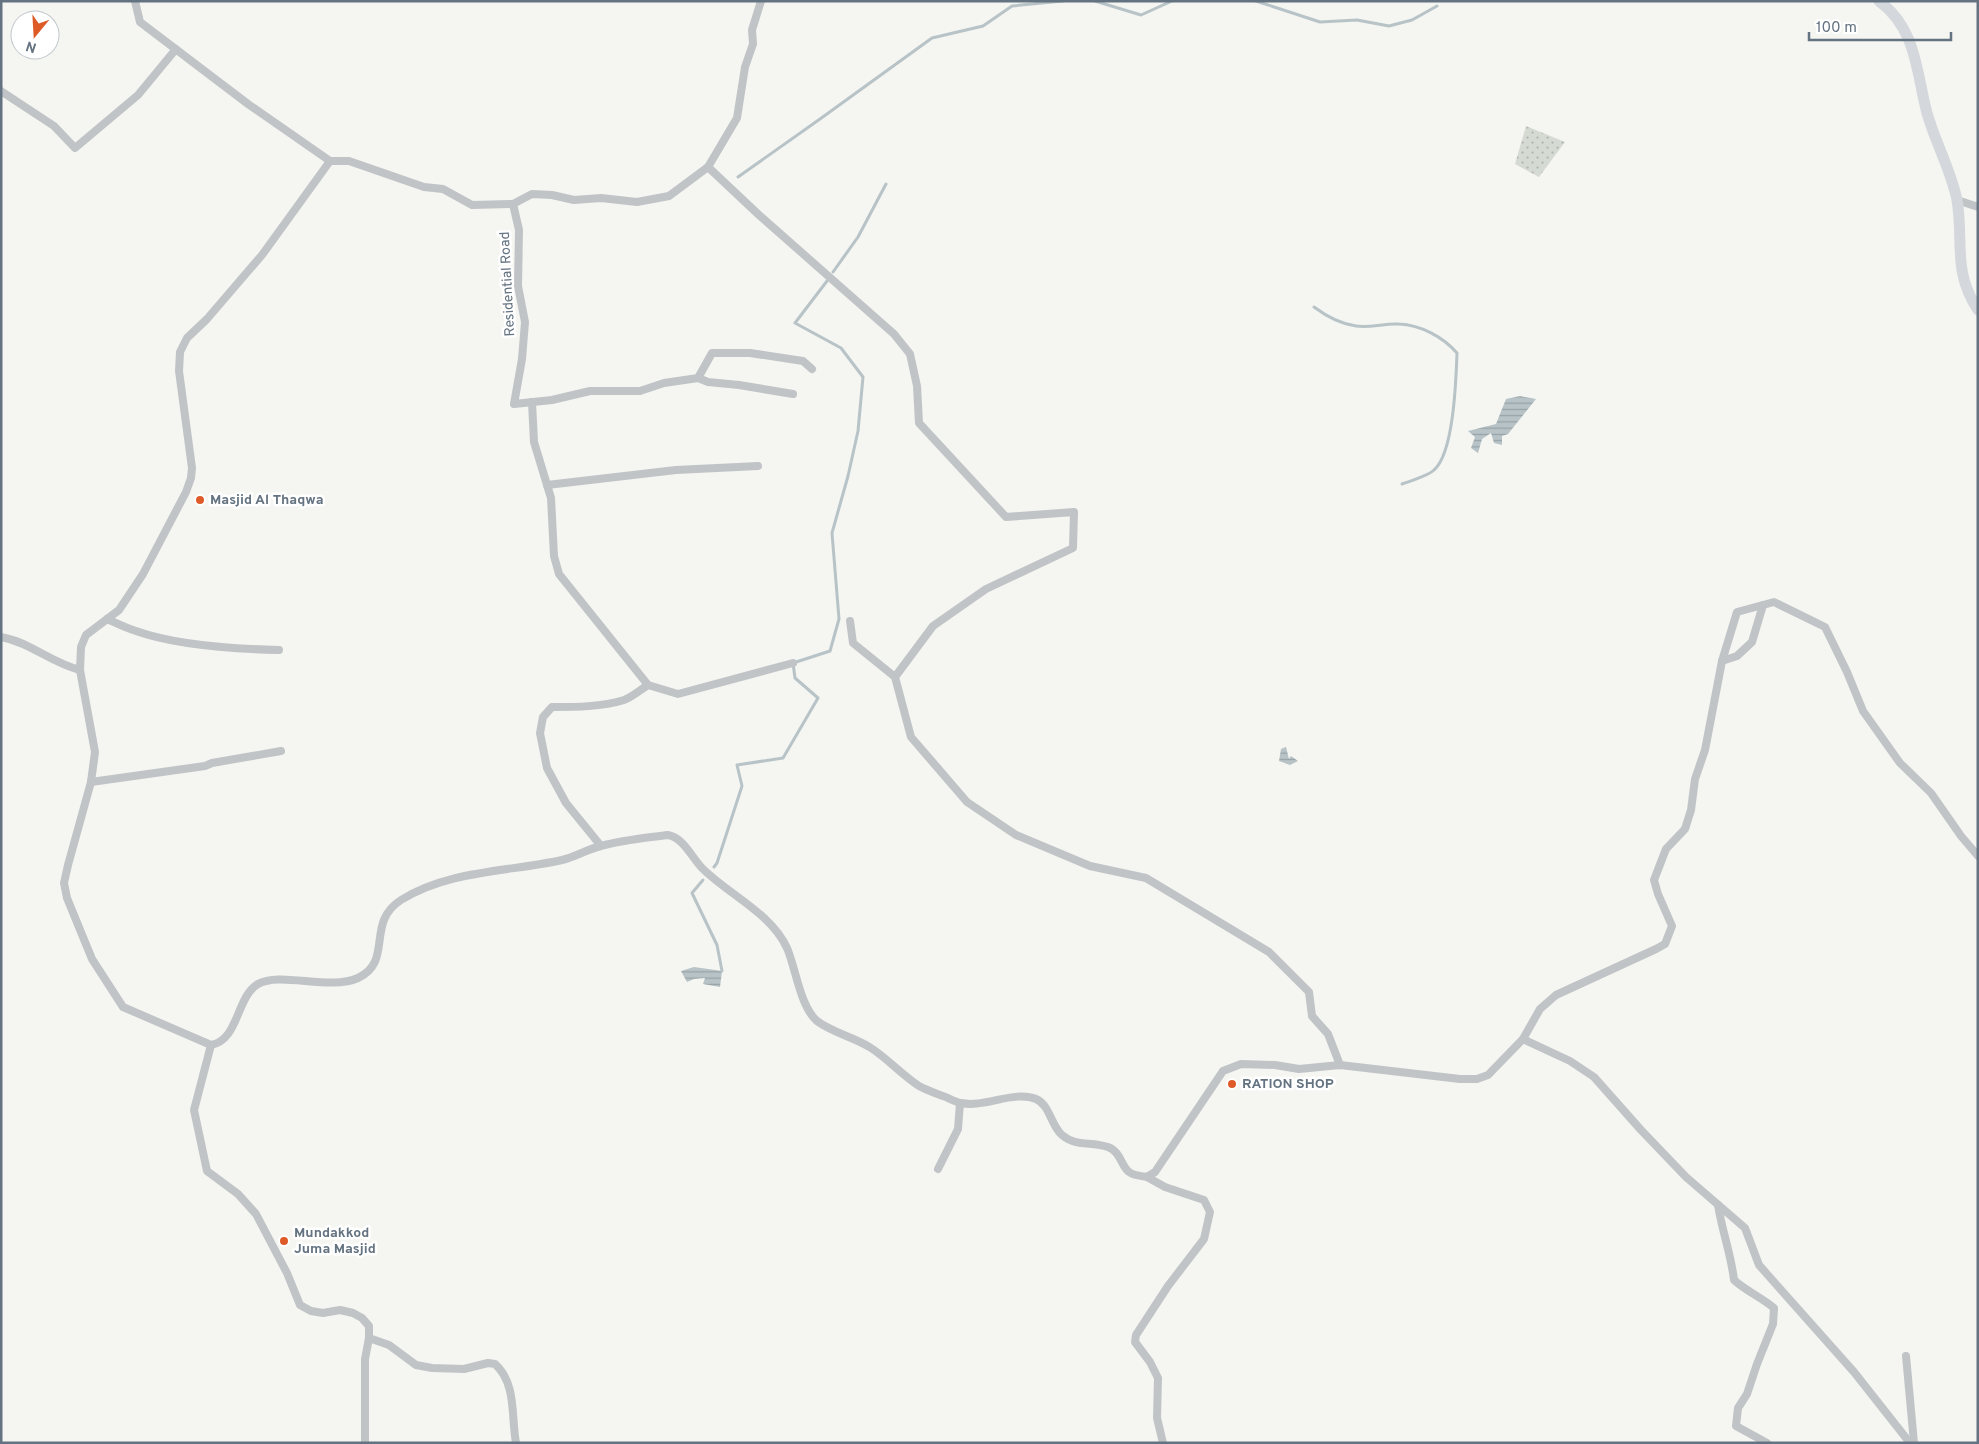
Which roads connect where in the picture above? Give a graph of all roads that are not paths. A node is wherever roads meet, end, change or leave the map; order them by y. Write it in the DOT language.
graph roads {
  1 [pos="135,1"];
  2 [pos="761,1"];
  3 [pos="1879,1"];
  4 [pos="176,49"];
  5 [pos="1,91"];
  6 [pos="330,161"];
  7 [pos="708,167"];
  8 [pos="1956,200"];
  9 [pos="513,204"];
  10 [pos="1978,207"];
  11 [pos="1978,310"];
  12 [pos="812,368"];
  13 [pos="698,378"];
  14 [pos="792,394"];
  15 [pos="532,402"];
  16 [pos="758,466"];
  17 [pos="547,485"];
  18 [pos="1763,605"];
  19 [pos="107,619"];
  20 [pos="850,621"];
  21 [pos="1,637"];
  22 [pos="278,650"];
  23 [pos="1722,661"];
  24 [pos="793,664"];
  25 [pos="80,670"];
  26 [pos="895,677"];
  27 [pos="648,685"];
  28 [pos="281,752"];
  29 [pos="91,782"];
  30 [pos="601,846"];
  31 [pos="1978,856"];
  32 [pos="1523,1039"];
  33 [pos="211,1045"];
  34 [pos="1340,1065"];
  35 [pos="960,1103"];
  36 [pos="938,1169"];
  37 [pos="1148,1177"];
  38 [pos="1718,1205"];
  39 [pos="369,1338"];
  40 [pos="1906,1356"];
  41 [pos="365,1443"];
  42 [pos="516,1443"];
  43 [pos="1163,1443"];
  44 [pos="1767,1443"];
  45 [pos="1912,1443"];
  1 -- 4 [label="street"];
  2 -- 7 [label="street"];
  3 -- 8 [label="main road"];
  4 -- 5 [label="street"];
  4 -- 6 [label="street"];
  6 -- 9 [label="street"];
  6 -- 19 [label="street"];
  7 -- 9 [label="street"];
  7 -- 26 [label="street"];
  8 -- 10 [label="street"];
  8 -- 11 [label="main road"];
  9 -- 15 [label="street, Residential Road"];
  12 -- 13 [label="street"];
  13 -- 14 [label="street"];
  13 -- 15 [label="street, Residential Road"];
  15 -- 17 [label="street"];
  16 -- 17 [label="street"];
  17 -- 27 [label="street"];
  18 -- 23 [label="street"];
  18 -- 23 [label="street"];
  18 -- 31 [label="street"];
  19 -- 22 [label="street"];
  19 -- 25 [label="street"];
  20 -- 26 [label="street"];
  21 -- 25 [label="street"];
  23 -- 32 [label="street"];
  24 -- 27 [label="street"];
  25 -- 29 [label="street"];
  26 -- 34 [label="street"];
  27 -- 30 [label="street"];
  28 -- 29 [label="street"];
  29 -- 33 [label="street"];
  30 -- 33 [label="street"];
  30 -- 35 [label="street"];
  32 -- 34 [label="street"];
  32 -- 38 [label="street"];
  33 -- 39 [label="street"];
  34 -- 37 [label="street"];
  35 -- 36 [label="street"];
  35 -- 37 [label="street"];
  37 -- 43 [label="street"];
  38 -- 44 [label="street"];
  38 -- 45 [label="street"];
  39 -- 41 [label="street"];
  39 -- 42 [label="street"];
  40 -- 45 [label="street"];
}
